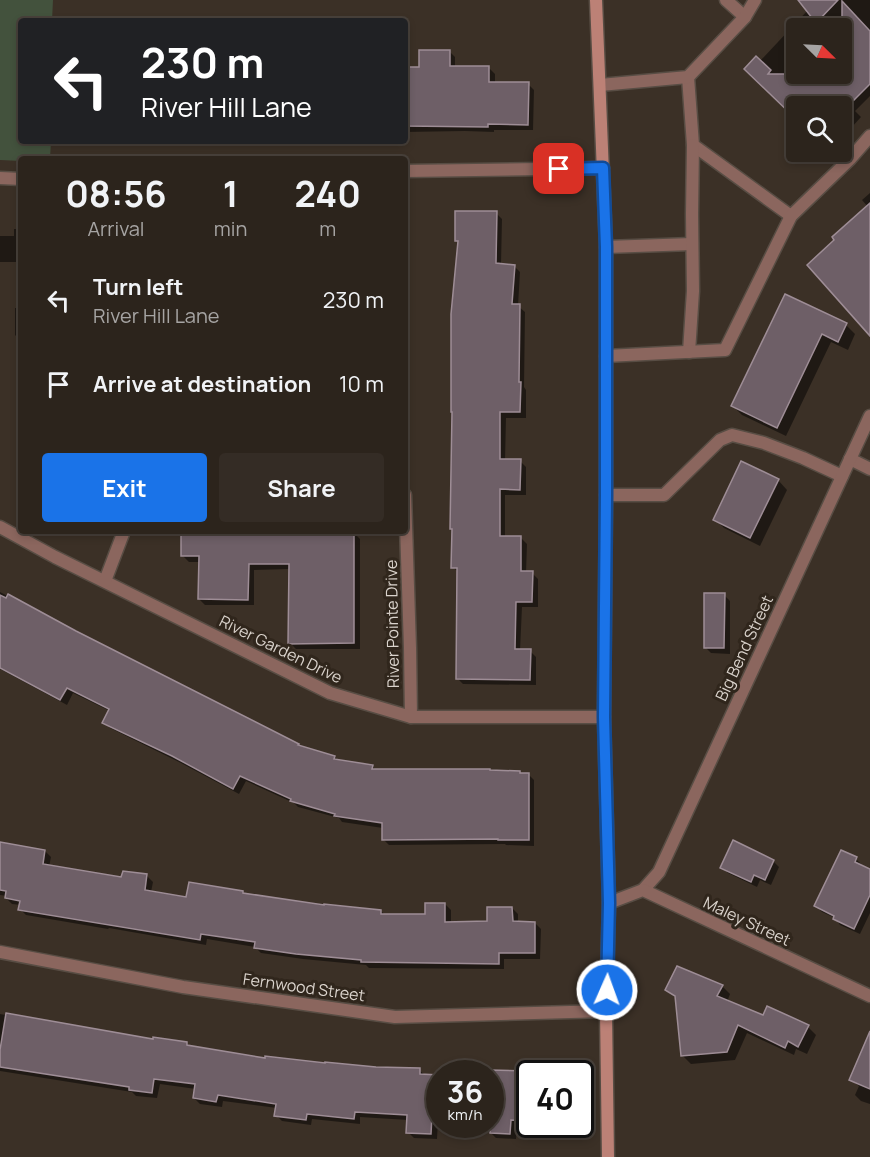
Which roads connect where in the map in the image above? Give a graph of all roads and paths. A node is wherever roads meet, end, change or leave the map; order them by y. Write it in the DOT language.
graph roads {
  1 [pos="596,0"];
  2 [pos="726,0"];
  3 [pos="755,0"];
  4 [pos="745,17"];
  5 [pos="688,77"];
  6 [pos="600,85"];
  7 [pos="870,136"];
  8 [pos="693,145"];
  9 [pos="603,168"];
  10 [pos="408,171"];
  11 [pos="0,178"];
  12 [pos="18,179"];
  13 [pos="791,216"];
  14 [pos="692,244"];
  15 [pos="606,247"];
  16 [pos="689,352"];
  17 [pos="606,356"];
  18 [pos="870,416"];
  19 [pos="850,459"];
  20 [pos="870,469"];
  21 [pos="842,476"];
  22 [pos="606,495"];
  23 [pos="0,527"];
  24 [pos="123,534"];
  25 [pos="406,534"];
  26 [pos="105,581"];
  27 [pos="411,717"];
  28 [pos="604,717"];
  29 [pos="643,890"];
  30 [pos="609,903"];
  31 [pos="0,952"];
  32 [pos="870,996"];
  33 [pos="606,1011"];
  34 [pos="608,1157"];
  1 -- 6 [label="street"];
  2 -- 4 [label="street"];
  3 -- 4 [label="street"];
  4 -- 5 [label="street"];
  5 -- 6 [label="street"];
  5 -- 8 [label="street"];
  6 -- 9 [label="street"];
  7 -- 13 [label="street"];
  8 -- 13 [label="street"];
  8 -- 14 [label="street"];
  9 -- 10 [label="street"];
  9 -- 15 [label="street"];
  11 -- 12 [label="street"];
  13 -- 16 [label="street"];
  14 -- 15 [label="street"];
  14 -- 16 [label="street"];
  15 -- 17 [label="street"];
  16 -- 17 [label="street"];
  17 -- 22 [label="street"];
  18 -- 19 [label="street, Big Bend Street"];
  19 -- 20 [label="street"];
  19 -- 21 [label="street, Big Bend Street"];
  21 -- 22 [label="street"];
  21 -- 29 [label="street, Big Bend Street"];
  22 -- 28 [label="street"];
  23 -- 26 [label="street, River Garden Drive"];
  24 -- 26 [label="street"];
  25 -- 27 [label="street, River Pointe Drive"];
  26 -- 27 [label="street, River Garden Drive"];
  27 -- 28 [label="street, River Garden Drive"];
  28 -- 30 [label="street"];
  29 -- 30 [label="street"];
  29 -- 32 [label="street, Maley Street"];
  30 -- 33 [label="street"];
  31 -- 33 [label="street, Fernwood Street"];
  33 -- 34 [label="street"];
}
